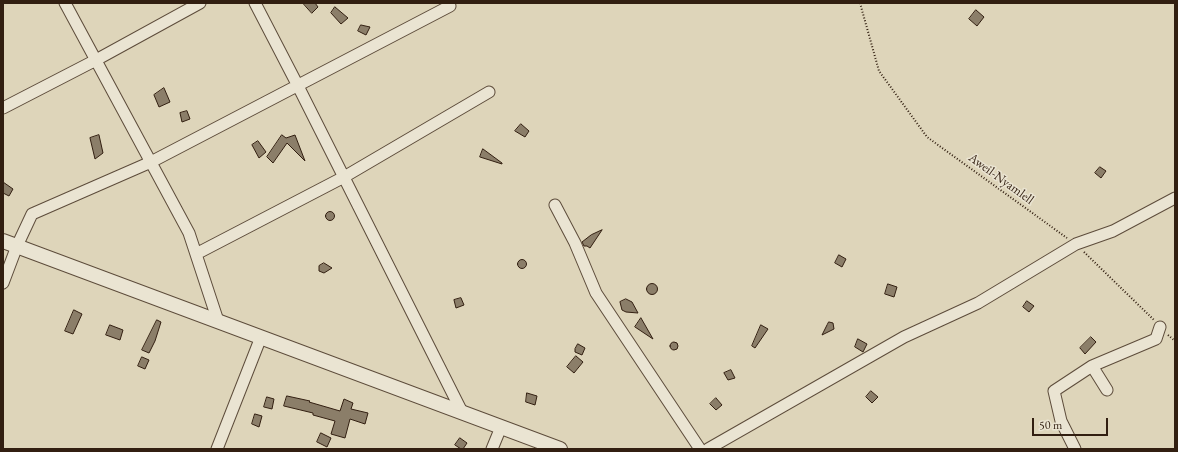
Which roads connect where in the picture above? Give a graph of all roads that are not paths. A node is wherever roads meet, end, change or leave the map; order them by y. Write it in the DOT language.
graph roads {
  1 [pos="66,3"];
  2 [pos="200,3"];
  3 [pos="255,3"];
  4 [pos="450,6"];
  5 [pos="96,60"];
  6 [pos="298,86"];
  7 [pos="490,92"];
  8 [pos="3,108"];
  9 [pos="151,162"];
  10 [pos="344,177"];
  11 [pos="1175,198"];
  12 [pos="555,205"];
  13 [pos="3,241"];
  14 [pos="17,246"];
  15 [pos="196,254"];
  16 [pos="3,283"];
  17 [pos="218,321"];
  18 [pos="1160,327"];
  19 [pos="261,337"];
  20 [pos="1092,366"];
  21 [pos="1106,390"];
  22 [pos="462,412"];
  23 [pos="501,427"];
  24 [pos="217,449"];
  25 [pos="492,449"];
  26 [pos="560,449"];
  27 [pos="700,449"];
  28 [pos="708,449"];
  29 [pos="1075,449"];
  1 -- 5 [label="street"];
  2 -- 5 [label="street"];
  3 -- 6 [label="street"];
  4 -- 6 [label="street"];
  5 -- 8 [label="street"];
  5 -- 9 [label="street"];
  6 -- 9 [label="street"];
  6 -- 10 [label="street"];
  7 -- 10 [label="street"];
  9 -- 14 [label="street"];
  9 -- 15 [label="street"];
  10 -- 15 [label="street"];
  10 -- 22 [label="street"];
  11 -- 28 [label="street"];
  12 -- 27 [label="street"];
  13 -- 14 [label="street"];
  14 -- 16 [label="street"];
  14 -- 17 [label="street"];
  15 -- 17 [label="street"];
  17 -- 19 [label="street"];
  18 -- 20 [label="street"];
  19 -- 22 [label="street"];
  19 -- 24 [label="street"];
  20 -- 21 [label="street"];
  20 -- 29 [label="street"];
  22 -- 23 [label="street"];
  23 -- 25 [label="street"];
  23 -- 26 [label="street"];
}
